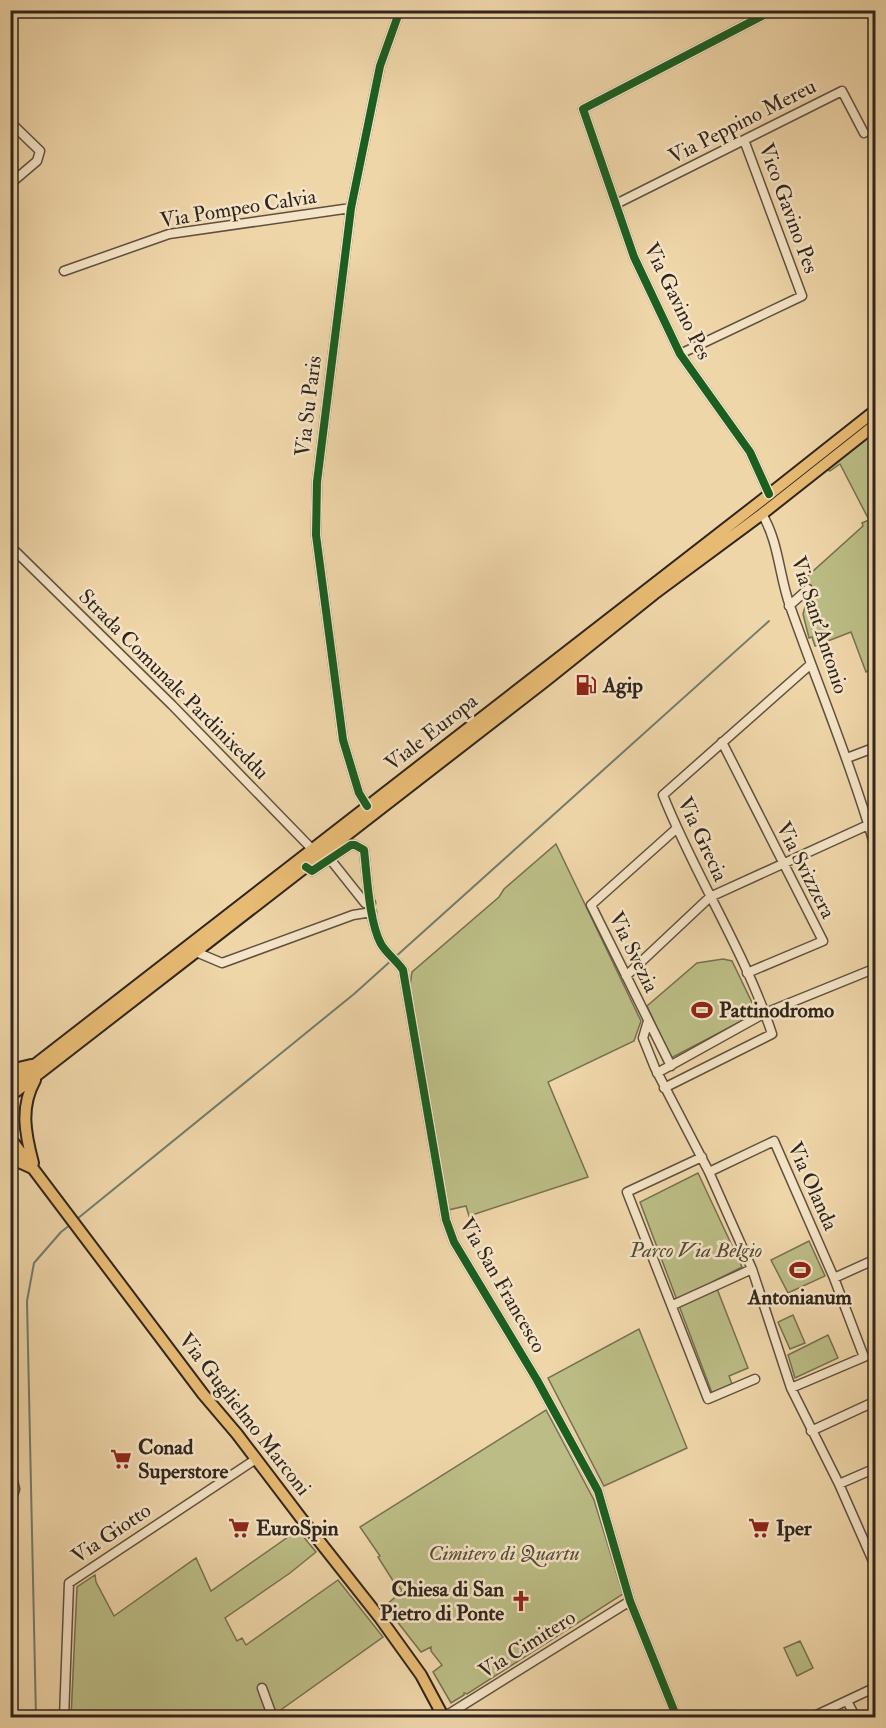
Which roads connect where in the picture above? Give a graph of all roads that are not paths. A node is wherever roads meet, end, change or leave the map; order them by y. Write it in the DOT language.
graph roads {
  1 [pos="400,10"];
  2 [pos="762,16"];
  3 [pos="10,122"];
  4 [pos="864,133"];
  5 [pos="744,140"];
  6 [pos="10,184"];
  7 [pos="616,204"];
  8 [pos="351,208"];
  9 [pos="64,271"];
  10 [pos="680,354"];
  11 [pos="876,410"];
  12 [pos="876,424"];
  13 [pos="769,494"];
  14 [pos="762,514"];
  15 [pos="10,546"];
  16 [pos="808,590"];
  17 [pos="789,606"];
  18 [pos="811,664"];
  19 [pos="722,742"];
  20 [pos="876,747"];
  21 [pos="847,758"];
  22 [pos="367,806"];
  23 [pos="868,825"];
  24 [pos="676,829"];
  25 [pos="312,849"];
  26 [pos="876,850"];
  27 [pos="330,859"];
  28 [pos="783,865"];
  29 [pos="306,867"];
  30 [pos="710,897"];
  31 [pos="372,907"];
  32 [pos="196,952"];
  33 [pos="876,968"];
  34 [pos="747,973"];
  35 [pos="626,976"];
  36 [pos="765,1013"];
  37 [pos="648,1021"];
  38 [pos="671,1066"];
  39 [pos="10,1070"];
  40 [pos="36,1070"];
  41 [pos="657,1073"];
  42 [pos="10,1084"];
  43 [pos="664,1089"];
  44 [pos="10,1096"];
  45 [pos="10,1138"];
  46 [pos="702,1157"];
  47 [pos="10,1158"];
  48 [pos="34,1169"];
  49 [pos="710,1172"];
  50 [pos="876,1258"];
  51 [pos="752,1269"];
  52 [pos="834,1278"];
  53 [pos="673,1305"];
  54 [pos="755,1379"];
  55 [pos="791,1388"];
  56 [pos="876,1401"];
  57 [pos="812,1431"];
  58 [pos="256,1459"];
  59 [pos="876,1468"];
  60 [pos="10,1470"];
  61 [pos="839,1484"];
  62 [pos="10,1505"];
  63 [pos="876,1568"];
  64 [pos="630,1601"];
  65 [pos="876,1687"];
  66 [pos="262,1688"];
  67 [pos="847,1701"];
  68 [pos="444,1717"];
  69 [pos="64,1718"];
  70 [pos="273,1718"];
  71 [pos="677,1718"];
  72 [pos="810,1718"];
  73 [pos="856,1718"];
  1 -- 8 [label="street, Via Su Paris"];
  2 -- 7 [label="street, Via Gavino Pes"];
  3 -- 6 [label="street"];
  4 -- 5 [label="street, Via Peppino Mereu"];
  5 -- 7 [label="street, Via Peppino Mereu"];
  5 -- 10 [label="street, Vico Gavino Pes"];
  7 -- 10 [label="street, Via Gavino Pes"];
  8 -- 9 [label="street, Via Pompeo Calvia"];
  8 -- 22 [label="street, Via Su Paris"];
  10 -- 13 [label="street, Via Gavino Pes"];
  11 -- 13 [label="main road, Viale Europa"];
  12 -- 14 [label="main road, Viale Europa"];
  13 -- 22 [label="main road, Viale Europa"];
  14 -- 17 [label="street, Via Sant'Antonio"];
  14 -- 29 [label="main road, Viale Europa"];
  15 -- 25 [label="street, Strada Comunale Pardinixeddu"];
  16 -- 17 [label="street"];
  17 -- 18 [label="street, Via Sant'Antonio"];
  18 -- 19 [label="street, Via Grecia"];
  18 -- 21 [label="street, Via Sant'Antonio"];
  19 -- 24 [label="street, Via Grecia"];
  19 -- 28 [label="street, Via Svizzera"];
  20 -- 21 [label="street"];
  21 -- 23 [label="street, Via Sant'Antonio"];
  22 -- 25 [label="main road, Viale Europa"];
  23 -- 26 [label="street, Via Sant'Antonio"];
  23 -- 28 [label="street"];
  24 -- 30 [label="street, Via Grecia"];
  24 -- 35 [label="street, Via Svezia"];
  25 -- 40 [label="main road, Viale Europa"];
  27 -- 29 [label="street, Via San Francesco"];
  27 -- 31 [label="street"];
  27 -- 31 [label="street, Via San Francesco"];
  28 -- 30 [label="street"];
  28 -- 34 [label="street, Via Svizzera"];
  29 -- 32 [label="main road, Viale Europa"];
  30 -- 34 [label="street, Via Grecia"];
  30 -- 35 [label="street"];
  31 -- 32 [label="street"];
  31 -- 64 [label="street, Via San Francesco"];
  32 -- 40 [label="main road, Viale Europa"];
  33 -- 36 [label="street"];
  34 -- 36 [label="street, Via Grecia"];
  35 -- 37 [label="street, Via Svezia"];
  36 -- 38 [label="street"];
  36 -- 43 [label="street"];
  37 -- 38 [label="street, Via Svezia"];
  37 -- 41 [label="street, Via Svezia"];
  38 -- 41 [label="street"];
  39 -- 40 [label="main road"];
  40 -- 42 [label="main road, Viale Europa"];
  40 -- 44 [label="main road, Viale Europa"];
  40 -- 48 [label="main road"];
  41 -- 43 [label="street, Via Svezia"];
  43 -- 46 [label="street, Via Svezia"];
  45 -- 48 [label="main road, Via Guglielmo Marconi"];
  46 -- 49 [label="street, Via Svezia"];
  46 -- 53 [label="street"];
  47 -- 48 [label="main road"];
  48 -- 58 [label="main road, Via Guglielmo Marconi"];
  49 -- 51 [label="street, Via Svezia"];
  49 -- 52 [label="street, Via Olanda"];
  50 -- 52 [label="street"];
  51 -- 53 [label="street"];
  51 -- 55 [label="street, Via Svezia"];
  52 -- 55 [label="street, Via Olanda"];
  53 -- 54 [label="street"];
  55 -- 57 [label="street, Via Svezia"];
  56 -- 57 [label="street"];
  57 -- 61 [label="street, Via Svezia"];
  58 -- 68 [label="main road, Via Guglielmo Marconi"];
  58 -- 69 [label="street, Via Giotto"];
  59 -- 61 [label="street"];
  60 -- 62 [label="street"];
  61 -- 63 [label="street, Via Svezia"];
  64 -- 68 [label="street, Via Cimitero"];
  64 -- 71 [label="street, Via San Francesco"];
  65 -- 67 [label="street"];
  66 -- 70 [label="street"];
  67 -- 72 [label="street"];
  67 -- 73 [label="street"];
}
